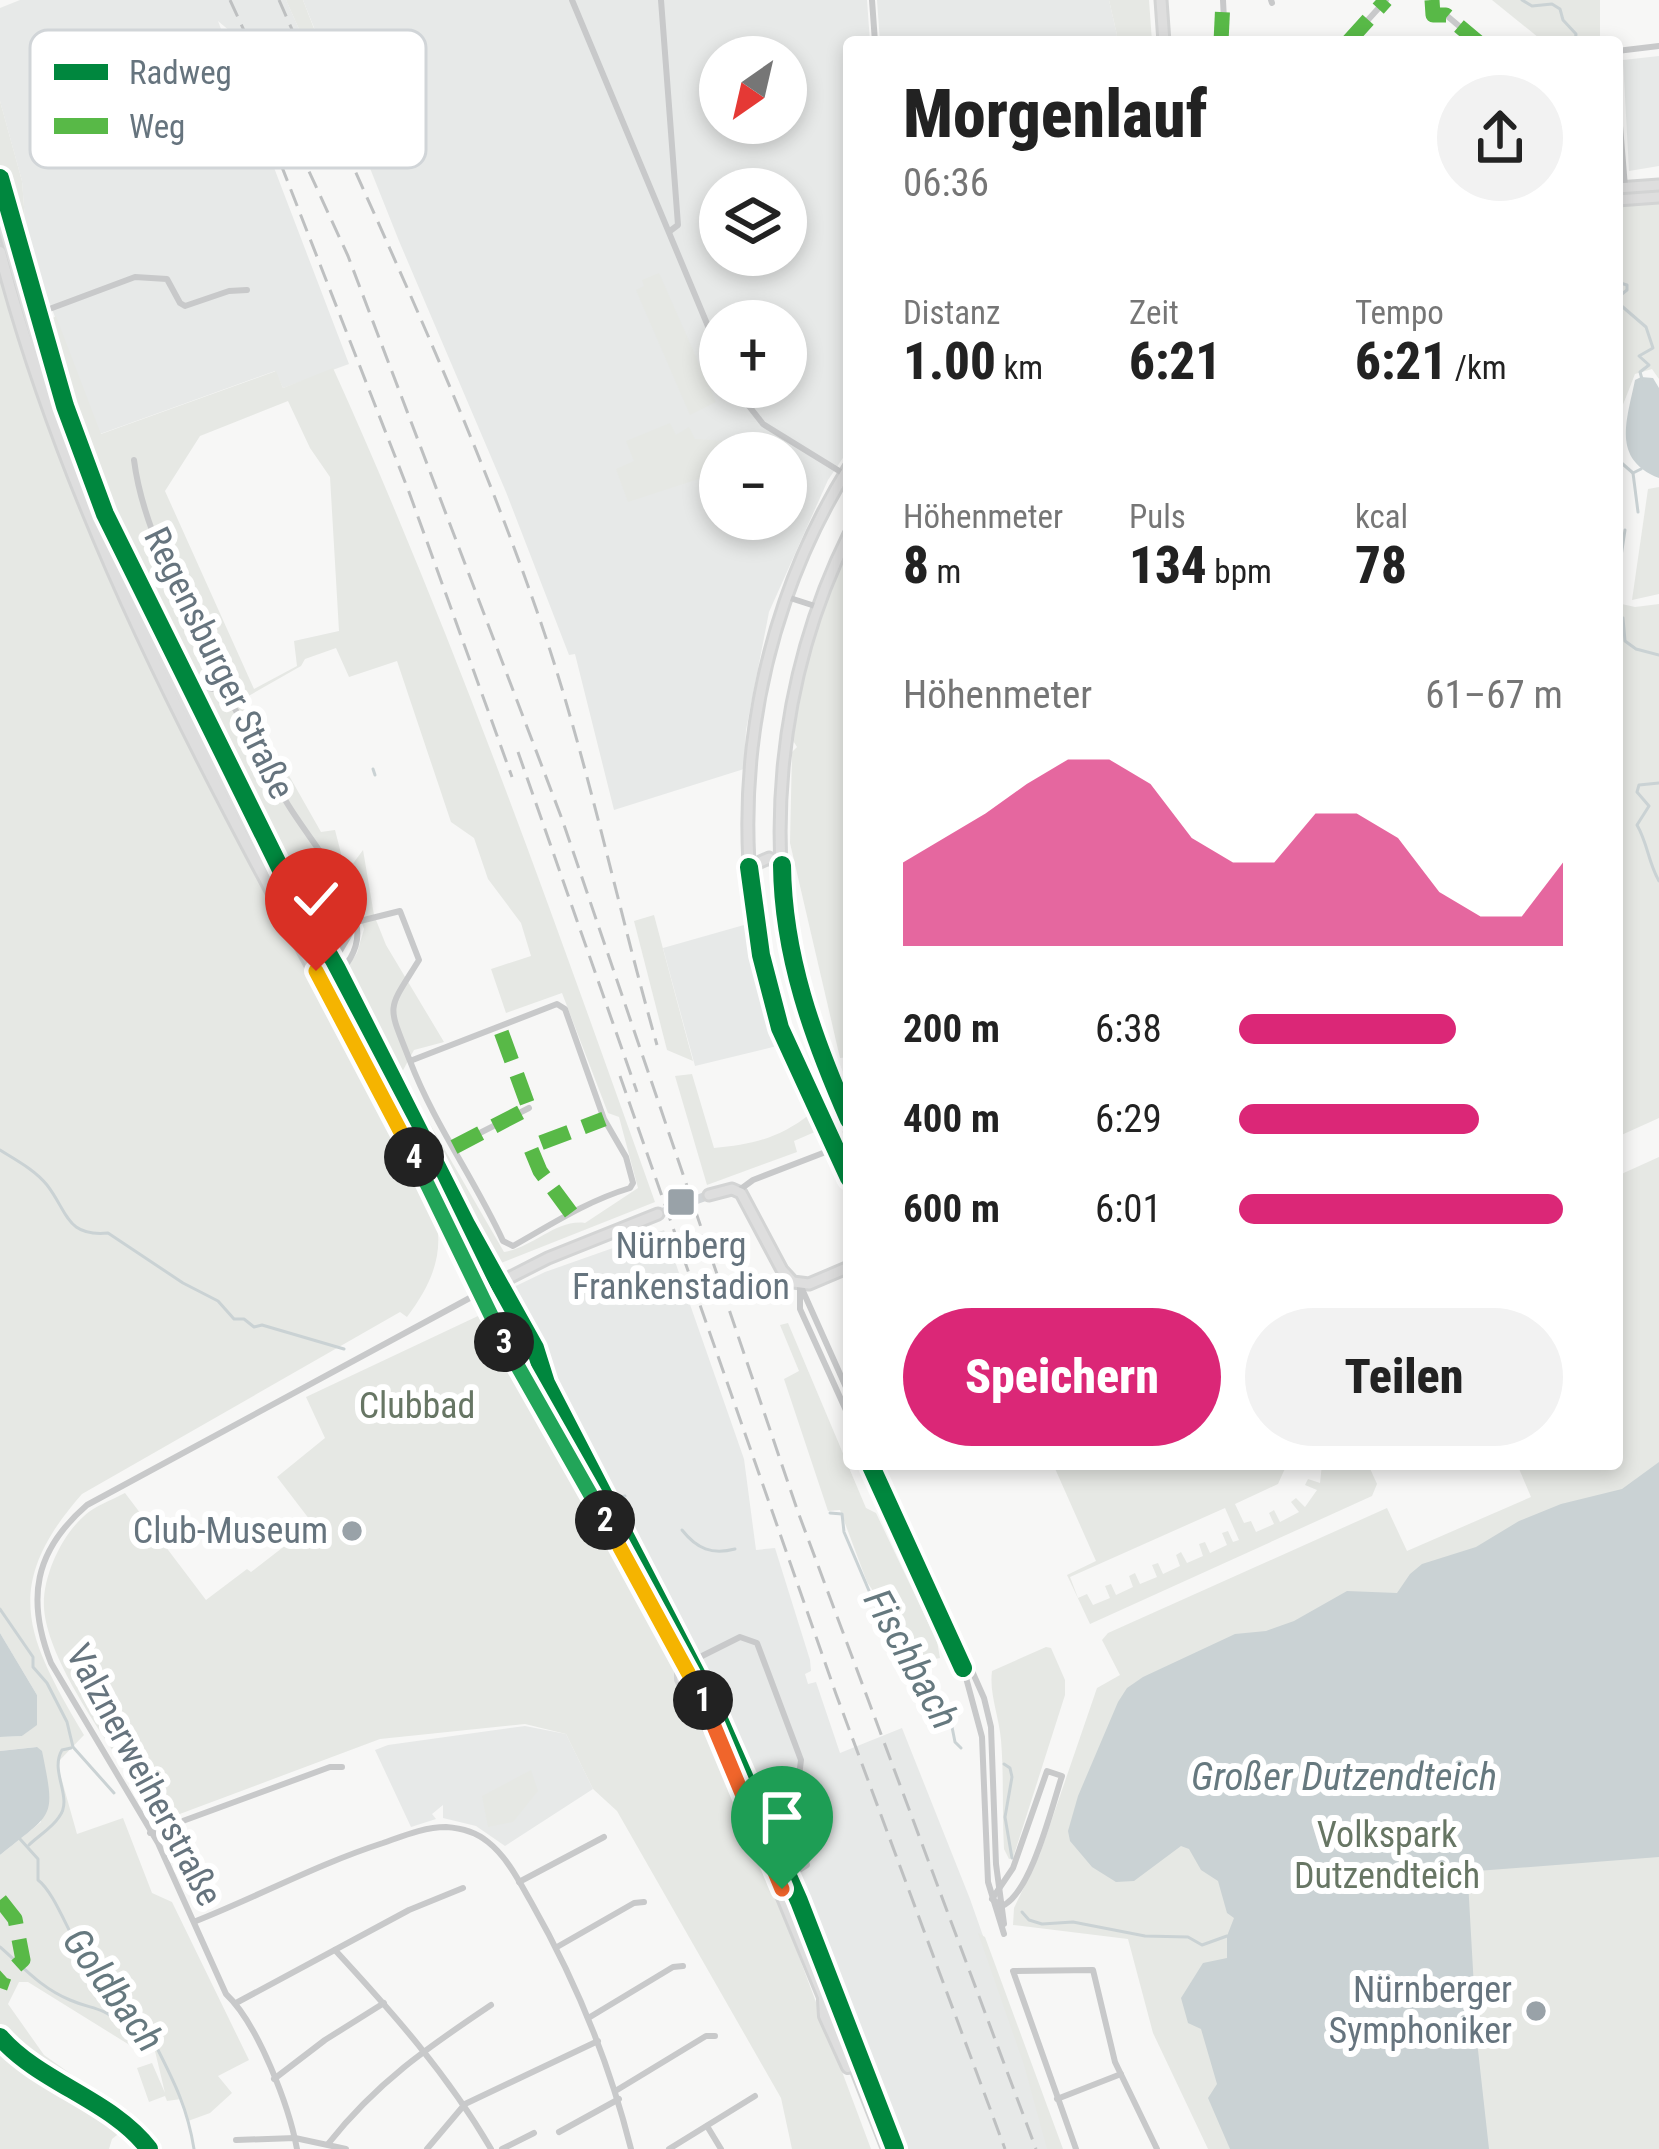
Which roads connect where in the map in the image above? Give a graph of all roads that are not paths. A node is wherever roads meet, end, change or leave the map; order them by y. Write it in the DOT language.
graph roads {
  1 [pos="572,0"];
  2 [pos="661,0"];
  3 [pos="872,0"];
  4 [pos="1161,0"];
  5 [pos="1223,0"];
  6 [pos="1386,0"];
  7 [pos="1432,0"];
  8 [pos="1224,20"];
  9 [pos="875,36"];
  10 [pos="1164,36"];
  11 [pos="1353,36"];
  12 [pos="1471,36"];
  13 [pos="1659,46"];
  14 [pos="1623,50"];
  15 [pos="1659,185"];
  16 [pos="1623,193"];
  17 [pos="1623,194"];
  18 [pos="676,197"];
  19 [pos="1659,197"];
  20 [pos="658,203"];
  21 [pos="0,214"];
  22 [pos="670,231"];
  23 [pos="0,253"];
  24 [pos="247,290"];
  25 [pos="699,303"];
  26 [pos="24,319"];
  27 [pos="750,408"];
  28 [pos="134,460"];
  29 [pos="843,470"];
  30 [pos="843,482"];
  31 [pos="843,548"];
  32 [pos="787,597"];
  33 [pos="818,607"];
  34 [pos="162,677"];
  35 [pos="177,681"];
  36 [pos="227,692"];
  37 [pos="782,865"];
  38 [pos="749,867"];
  39 [pos="356,922"];
  40 [pos="322,975"];
  41 [pos="410,1061"];
  42 [pos="843,1105"];
  43 [pos="529,1108"];
  44 [pos="468,1138"];
  45 [pos="843,1144"];
  46 [pos="843,1164"];
  47 [pos="738,1191"];
  48 [pos="709,1195"];
  49 [pos="658,1214"];
  50 [pos="843,1269"];
  51 [pos="800,1286"];
  52 [pos="484,1290"];
  53 [pos="843,1381"];
  54 [pos="843,1404"];
  55 [pos="873,1470"];
  56 [pos="883,1470"];
  57 [pos="682,1666"];
  58 [pos="342,1767"];
  59 [pos="798,1785"];
  60 [pos="794,1811"];
  61 [pos="150,1834"];
  62 [pos="604,1837"];
  63 [pos="996,1864"];
  64 [pos="1013,1868"];
  65 [pos="519,1882"];
  66 [pos="463,1888"];
  67 [pos="782,1889"];
  68 [pos="996,1896"];
  69 [pos="644,1902"];
  70 [pos="1002,1906"];
  71 [pos="196,1921"];
  72 [pos="557,1947"];
  73 [pos="334,1949"];
  74 [pos="683,1966"];
  75 [pos="236,2003"];
  76 [pos="384,2003"];
  77 [pos="491,2005"];
  78 [pos="590,2017"];
  79 [pos="716,2036"];
  80 [pos="598,2042"];
  81 [pos="424,2049"];
  82 [pos="1120,2074"];
  83 [pos="274,2080"];
  84 [pos="618,2095"];
  85 [pos="755,2096"];
  86 [pos="1058,2099"];
  87 [pos="465,2104"];
  88 [pos="707,2126"];
  89 [pos="559,2132"];
  90 [pos="534,2133"];
  91 [pos="295,2138"];
  92 [pos="236,2140"];
  93 [pos="328,2144"];
  94 [pos="297,2149"];
  95 [pos="346,2149"];
  96 [pos="428,2149"];
  97 [pos="491,2149"];
  98 [pos="502,2149"];
  99 [pos="631,2149"];
  100 [pos="670,2149"];
  101 [pos="721,2149"];
  102 [pos="883,2149"];
  103 [pos="1076,2149"];
  104 [pos="1157,2149"];
  1 -- 20 [label="street"];
  2 -- 18 [label="street"];
  3 -- 9 [label="street"];
  4 -- 10 [label="main road"];
  5 -- 8 [label="street"];
  6 -- 11 [label="street"];
  7 -- 12 [label="street"];
  13 -- 14 [label="street"];
  15 -- 16 [label="main road"];
  17 -- 19 [label="main road"];
  18 -- 20 [label="street"];
  18 -- 22 [label="street"];
  20 -- 22 [label="street"];
  21 -- 26 [label="main road, Regensburger Straße"];
  22 -- 25 [label="street"];
  23 -- 26 [label="main road, Regensburger Straße"];
  24 -- 26 [label="street"];
  26 -- 34 [label="main road, Regensburger Straße"];
  26 -- 35 [label="main road, Regensburger Straße"];
  27 -- 29 [label="street"];
  28 -- 36 [label="street, Regensburger Straße"];
  30 -- 32 [label="main road"];
  31 -- 33 [label="main road"];
  32 -- 33 [label="street"];
  32 -- 38 [label="main road"];
  33 -- 37 [label="main road"];
  34 -- 35 [label="main road"];
  34 -- 40 [label="main road, Regensburger Straße"];
  35 -- 36 [label="street"];
  35 -- 40 [label="main road, Regensburger Straße"];
  36 -- 39 [label="street, Regensburger Straße"];
  37 -- 38 [label="main road"];
  37 -- 42 [label="main road"];
  38 -- 46 [label="main road, bridge"];
  39 -- 40 [label="street"];
  39 -- 40 [label="street"];
  39 -- 41 [label="street"];
  40 -- 52 [label="main road, Regensburger Straße"];
  40 -- 52 [label="main road, Regensburger Straße"];
  41 -- 41 [label="street"];
  43 -- 44 [label="street"];
  45 -- 47 [label="street"];
  47 -- 48 [label="main road"];
  47 -- 51 [label="main road"];
  49 -- 52 [label="main road"];
  50 -- 51 [label="main road"];
  51 -- 53 [label="street"];
  51 -- 54 [label="street"];
  52 -- 57 [label="main road, Regensburger Straße"];
  52 -- 61 [label="street, Valznerweiherstraße"];
  55 -- 68 [label="street"];
  56 -- 63 [label="street"];
  57 -- 59 [label="street"];
  57 -- 67 [label="main road, Regensburger Straße"];
  58 -- 61 [label="street"];
  59 -- 60 [label="street"];
  59 -- 60 [label="street"];
  60 -- 67 [label="street"];
  61 -- 71 [label="street, Valznerweiherstraße"];
  62 -- 65 [label="street"];
  63 -- 64 [label="street"];
  63 -- 68 [label="street"];
  64 -- 68 [label="street"];
  64 -- 70 [label="street"];
  65 -- 71 [label="street"];
  65 -- 72 [label="street"];
  66 -- 73 [label="street"];
  67 -- 102 [label="main road, Regensburger Straße"];
  68 -- 70 [label="street"];
  68 -- 70 [label="street"];
  69 -- 72 [label="street"];
  71 -- 75 [label="street, Valznerweiherstraße"];
  72 -- 78 [label="street"];
  73 -- 75 [label="street"];
  73 -- 76 [label="street"];
  74 -- 78 [label="street"];
  75 -- 83 [label="street, Valznerweiherstraße"];
  76 -- 81 [label="street"];
  76 -- 83 [label="street"];
  77 -- 81 [label="street"];
  78 -- 80 [label="street"];
  79 -- 84 [label="street"];
  80 -- 84 [label="street"];
  80 -- 87 [label="street"];
  81 -- 87 [label="street"];
  81 -- 93 [label="street"];
  82 -- 86 [label="street"];
  82 -- 86 [label="street"];
  82 -- 104 [label="street"];
  83 -- 91 [label="street, Valznerweiherstraße"];
  84 -- 89 [label="street"];
  84 -- 99 [label="street"];
  85 -- 88 [label="street"];
  86 -- 103 [label="street"];
  87 -- 96 [label="street"];
  87 -- 97 [label="street"];
  88 -- 100 [label="street"];
  88 -- 101 [label="street"];
  90 -- 98 [label="street"];
  91 -- 92 [label="street"];
  91 -- 93 [label="street"];
  91 -- 94 [label="street, Valznerweiherstraße"];
  93 -- 95 [label="street"];
}
